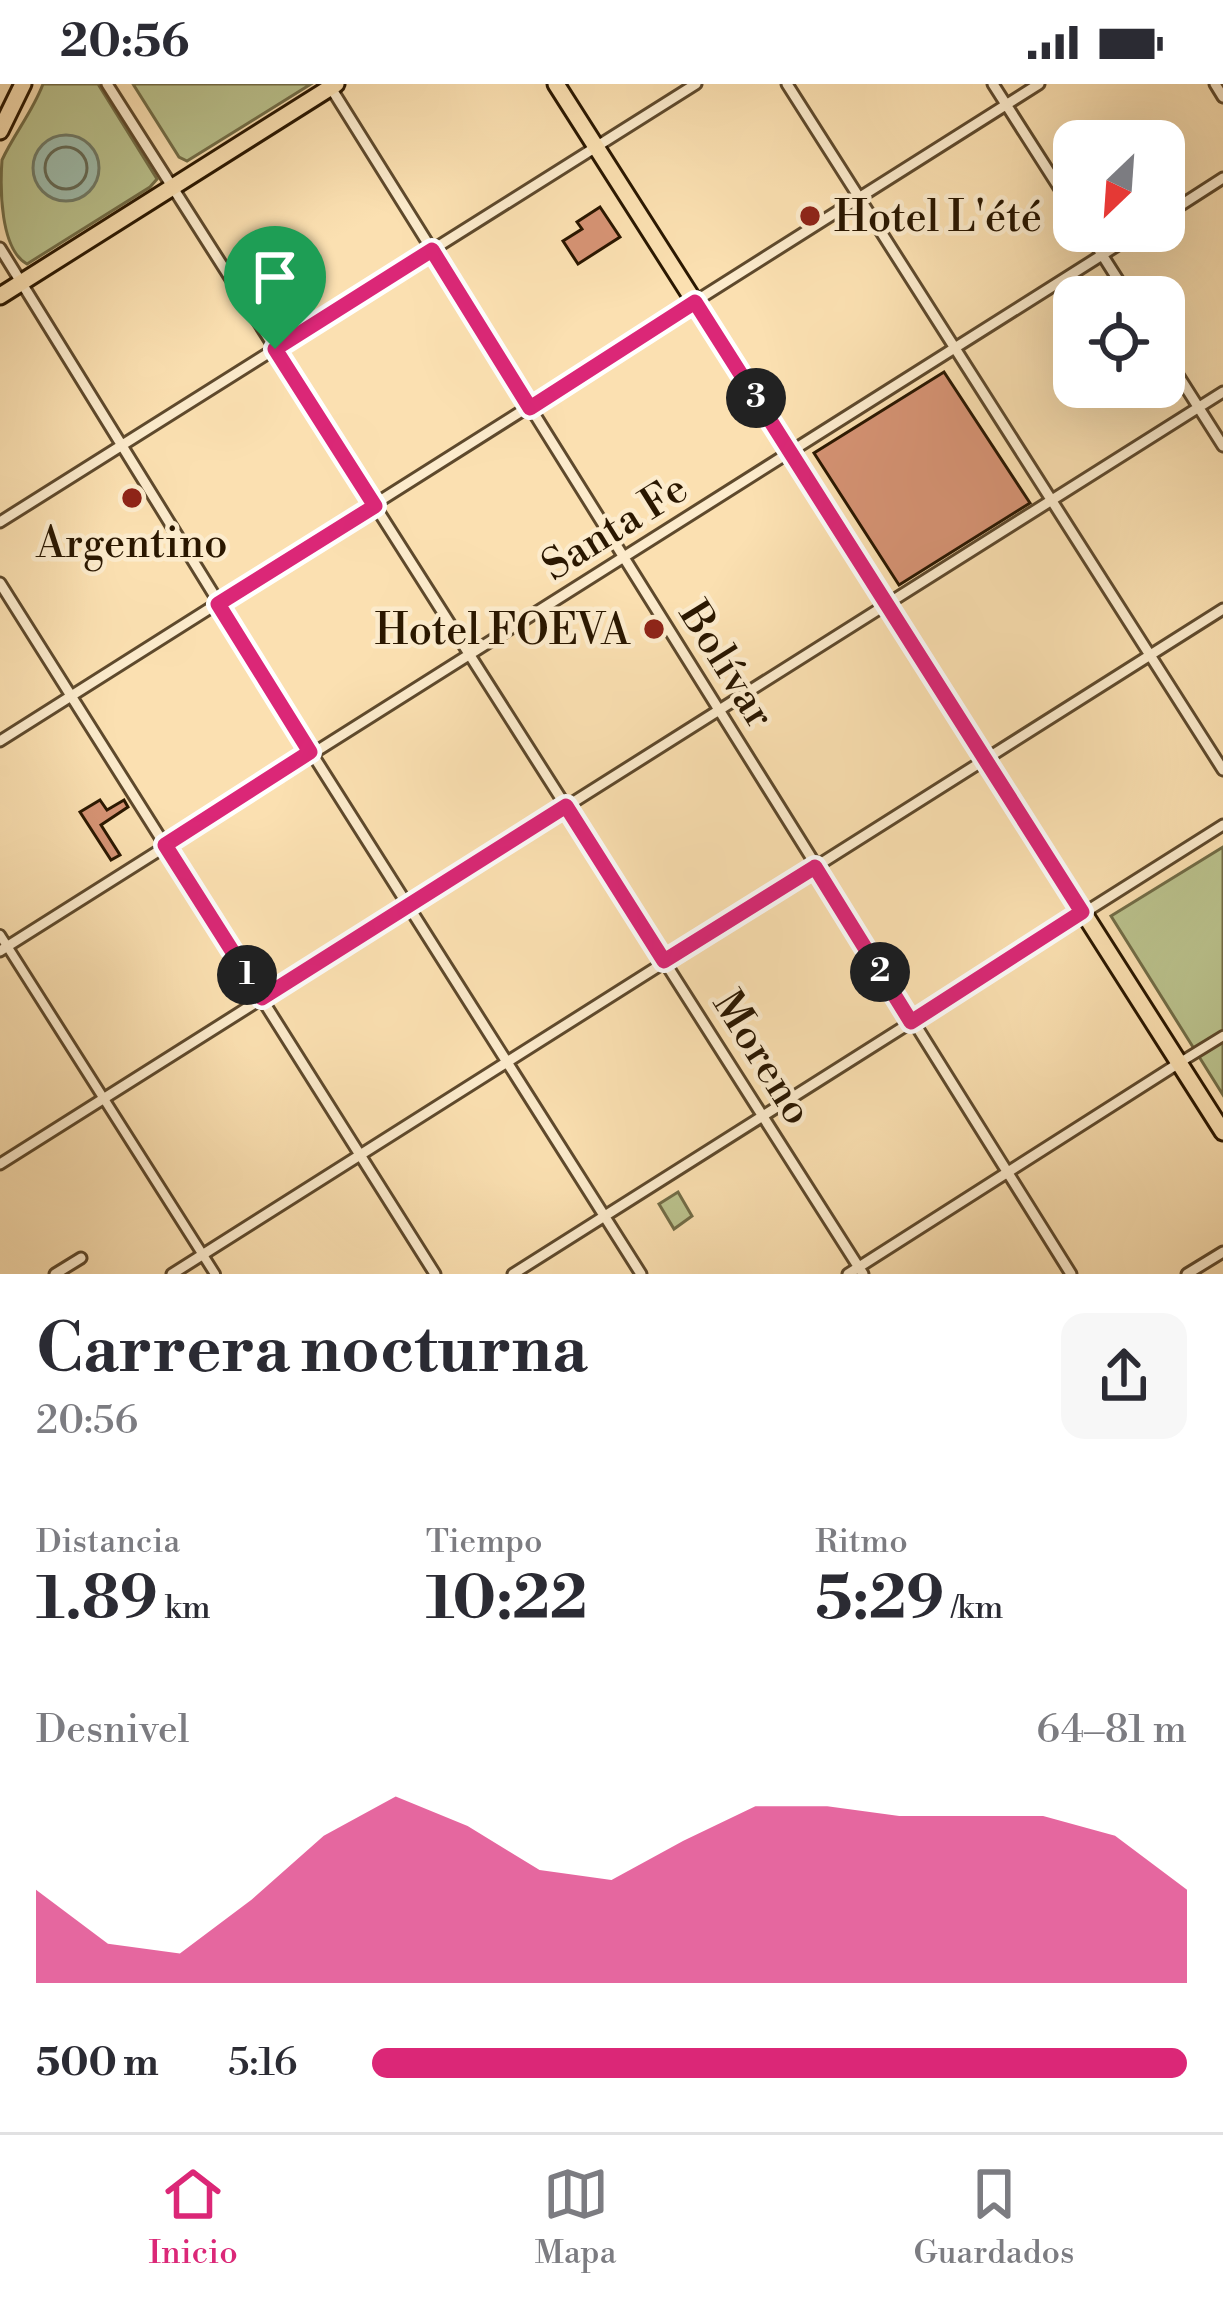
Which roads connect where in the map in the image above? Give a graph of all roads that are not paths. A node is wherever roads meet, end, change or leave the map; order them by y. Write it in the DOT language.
graph roads {
  1 [pos="23,84"];
  2 [pos="107,84"];
  3 [pos="556,84"];
  4 [pos="696,84"];
  5 [pos="787,84"];
  6 [pos="994,84"];
  7 [pos="1040,84"];
  8 [pos="1215,84"];
  9 [pos="333,86"];
  10 [pos="1223,97"];
  11 [pos="1007,105"];
  12 [pos="0,130"];
  13 [pos="596,147"];
  14 [pos="1053,178"];
  15 [pos="1223,178"];
  16 [pos="172,186"];
  17 [pos="860,199"];
  18 [pos="1185,202"];
  19 [pos="0,248"];
  20 [pos="432,250"];
  21 [pos="1100,252"];
  22 [pos="1107,252"];
  23 [pos="1102,255"];
  24 [pos="1116,276"];
  25 [pos="21,283"];
  26 [pos="0,296"];
  27 [pos="695,302"];
  28 [pos="275,349"];
  29 [pos="955,349"];
  30 [pos="1185,386"];
  31 [pos="1223,392"];
  32 [pos="530,408"];
  33 [pos="1199,408"];
  34 [pos="1223,446"];
  35 [pos="120,447"];
  36 [pos="791,453"];
  37 [pos="1052,500"];
  38 [pos="375,506"];
  39 [pos="0,522"];
  40 [pos="623,559"];
  41 [pos="0,583"];
  42 [pos="218,604"];
  43 [pos="887,604"];
  44 [pos="1223,609"];
  45 [pos="1150,655"];
  46 [pos="471,657"];
  47 [pos="72,696"];
  48 [pos="718,710"];
  49 [pos="0,741"];
  50 [pos="310,752"];
  51 [pos="986,759"];
  52 [pos="1223,770"];
  53 [pos="566,806"];
  54 [pos="1223,824"];
  55 [pos="165,845"];
  56 [pos="815,867"];
  57 [pos="408,906"];
  58 [pos="1082,912"];
  59 [pos="0,935"];
  60 [pos="4,949"];
  61 [pos="664,961"];
  62 [pos="262,998"];
  63 [pos="911,1022"];
  64 [pos="1223,1036"];
  65 [pos="507,1062"];
  66 [pos="1179,1063"];
  67 [pos="104,1098"];
  68 [pos="762,1115"];
  69 [pos="1223,1132"];
  70 [pos="360,1155"];
  71 [pos="0,1164"];
  72 [pos="1006,1173"];
  73 [pos="604,1216"];
  74 [pos="1223,1252"];
  75 [pos="202,1255"];
  76 [pos="81,1258"];
  77 [pos="857,1272"];
  78 [pos="55,1274"];
  79 [pos="172,1274"];
  80 [pos="215,1274"];
  81 [pos="435,1274"];
  82 [pos="513,1274"];
  83 [pos="641,1274"];
  84 [pos="1071,1274"];
  85 [pos="1187,1274"];
  1 -- 12 [label="main road"];
  2 -- 16 [label="street, Moreno"];
  3 -- 13 [label="main road"];
  4 -- 13 [label="street"];
  5 -- 17 [label="street"];
  6 -- 11 [label="street"];
  7 -- 11 [label="street"];
  8 -- 10 [label="street"];
  9 -- 16 [label="main road"];
  9 -- 20 [label="street, Bolívar"];
  11 -- 14 [label="street"];
  11 -- 17 [label="street"];
  13 -- 20 [label="street"];
  13 -- 27 [label="main road"];
  15 -- 18 [label="street"];
  16 -- 25 [label="main road"];
  16 -- 28 [label="street, Moreno"];
  17 -- 27 [label="street"];
  17 -- 29 [label="street"];
  19 -- 25 [label="street"];
  20 -- 28 [label="street"];
  20 -- 32 [label="street, Bolívar"];
  21 -- 23 [label="street"];
  22 -- 23 [label="street, Santa Fe"];
  23 -- 24 [label="street"];
  23 -- 29 [label="street, Santa Fe"];
  25 -- 26 [label="main road"];
  25 -- 35 [label="street"];
  27 -- 32 [label="street"];
  27 -- 36 [label="main road"];
  28 -- 35 [label="street"];
  28 -- 38 [label="street, Moreno"];
  29 -- 36 [label="street, Santa Fe"];
  29 -- 37 [label="street"];
  30 -- 33 [label="street"];
  31 -- 33 [label="street"];
  32 -- 38 [label="street"];
  32 -- 40 [label="street, Bolívar"];
  33 -- 34 [label="street"];
  33 -- 37 [label="street"];
  35 -- 39 [label="street"];
  35 -- 42 [label="street"];
  36 -- 40 [label="street, Santa Fe"];
  36 -- 43 [label="main road"];
  37 -- 43 [label="street"];
  37 -- 45 [label="street"];
  38 -- 42 [label="street"];
  38 -- 46 [label="street, Moreno"];
  40 -- 46 [label="street, Santa Fe"];
  40 -- 48 [label="street, Bolívar"];
  41 -- 47 [label="street"];
  42 -- 47 [label="street"];
  42 -- 50 [label="street"];
  43 -- 48 [label="street"];
  43 -- 51 [label="main road"];
  44 -- 45 [label="street"];
  45 -- 51 [label="street"];
  45 -- 52 [label="street"];
  46 -- 50 [label="street, Santa Fe"];
  46 -- 53 [label="street, Moreno"];
  47 -- 49 [label="street"];
  47 -- 55 [label="street"];
  48 -- 53 [label="street"];
  48 -- 56 [label="street, Bolívar"];
  50 -- 55 [label="street, Santa Fe"];
  50 -- 57 [label="street"];
  51 -- 56 [label="street"];
  51 -- 58 [label="main road"];
  53 -- 57 [label="street"];
  53 -- 61 [label="street, Moreno"];
  54 -- 58 [label="street"];
  55 -- 60 [label="street, Santa Fe"];
  55 -- 62 [label="street"];
  56 -- 61 [label="street"];
  56 -- 63 [label="street, Bolívar"];
  57 -- 62 [label="street"];
  57 -- 65 [label="street"];
  58 -- 63 [label="street"];
  58 -- 66 [label="main road"];
  59 -- 60 [label="street"];
  60 -- 67 [label="street"];
  61 -- 65 [label="street"];
  61 -- 68 [label="street, Moreno"];
  62 -- 67 [label="street"];
  62 -- 70 [label="street"];
  63 -- 68 [label="street"];
  63 -- 72 [label="street, Bolívar"];
  64 -- 66 [label="street"];
  65 -- 70 [label="street"];
  65 -- 73 [label="street"];
  66 -- 69 [label="main road"];
  66 -- 72 [label="street"];
  67 -- 71 [label="street"];
  67 -- 75 [label="street"];
  68 -- 73 [label="street"];
  68 -- 77 [label="street, Moreno"];
  70 -- 75 [label="street"];
  70 -- 81 [label="street"];
  72 -- 77 [label="street"];
  72 -- 84 [label="street, Bolívar"];
  73 -- 82 [label="street"];
  73 -- 83 [label="street"];
  74 -- 85 [label="street"];
  75 -- 79 [label="street"];
  75 -- 80 [label="street"];
  76 -- 78 [label="street"];
}
